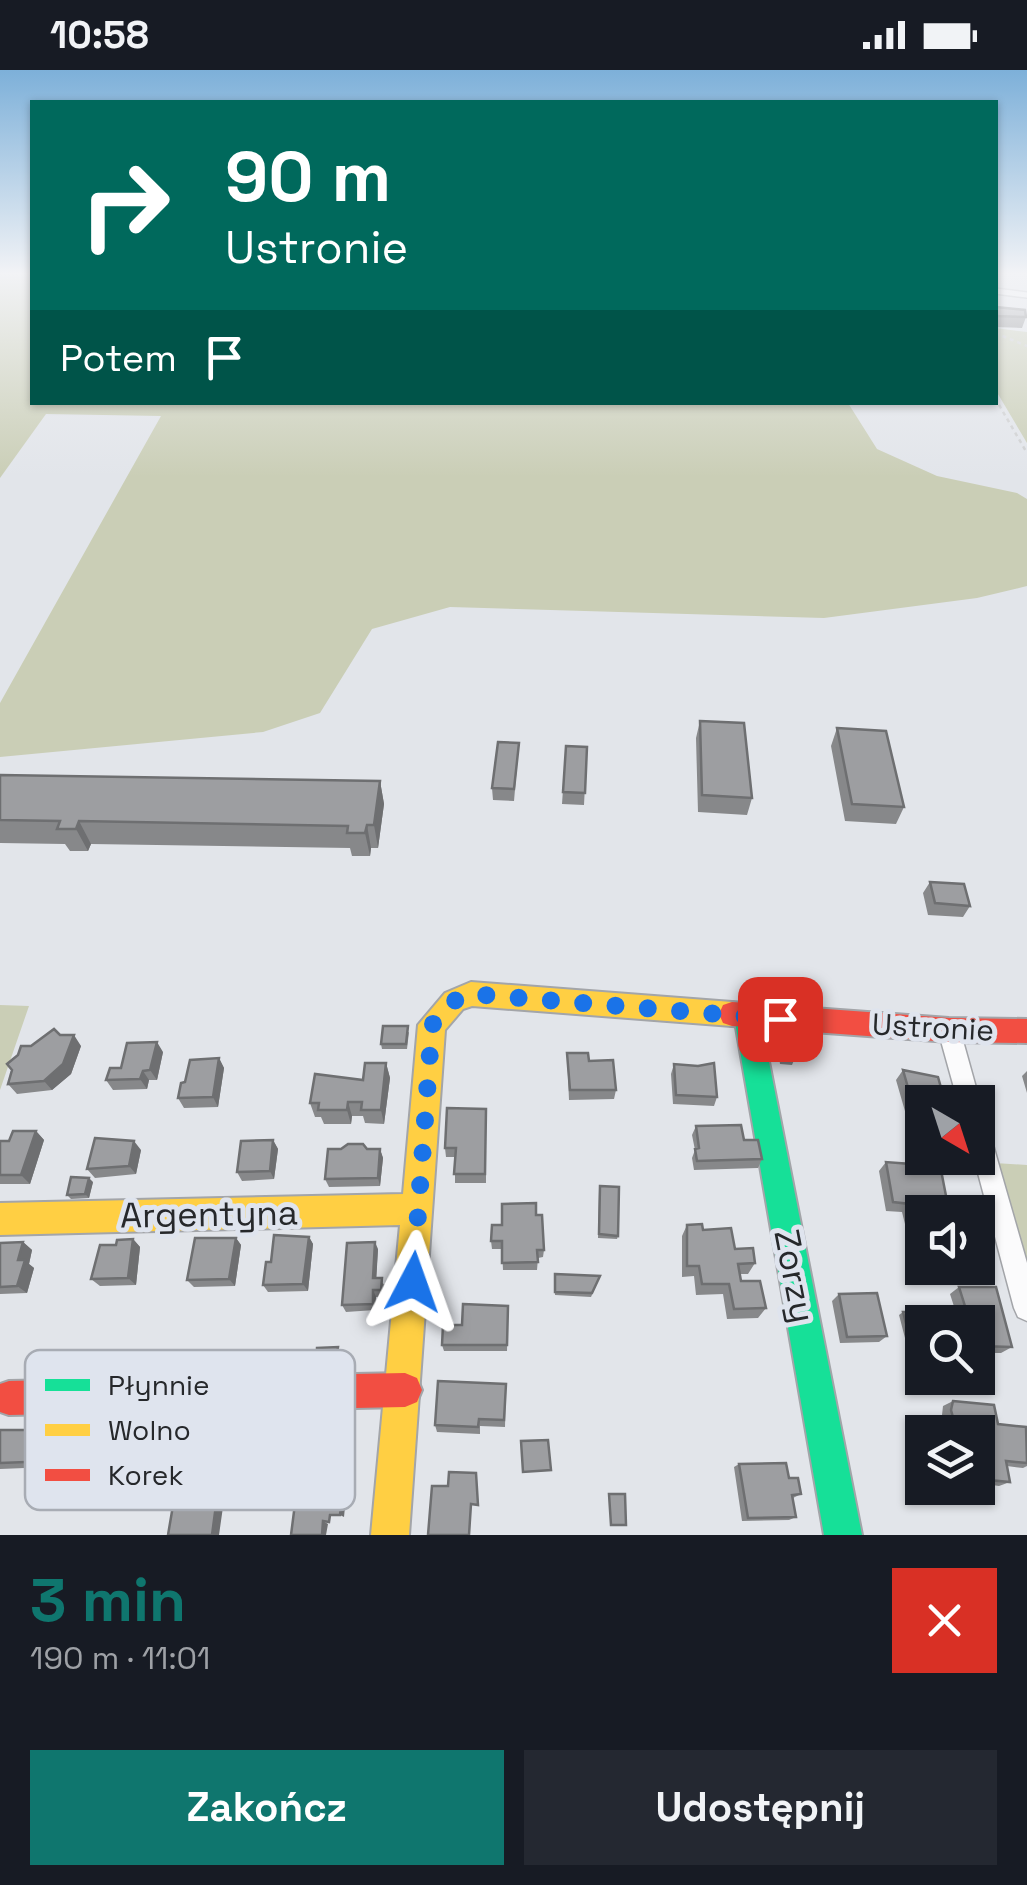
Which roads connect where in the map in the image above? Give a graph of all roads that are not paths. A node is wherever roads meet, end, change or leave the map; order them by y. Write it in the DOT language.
graph roads {
  1 [pos="747,1016"];
  2 [pos="949,1030"];
  3 [pos="1027,1031"];
  4 [pos="965,1085"];
  5 [pos="990,1175"];
  6 [pos="418,1209"];
  7 [pos="0,1219"];
  8 [pos="1027,1308"];
  9 [pos="404,1390"];
  10 [pos="355,1391"];
  11 [pos="10,1398"];
  12 [pos="25,1398"];
  13 [pos="390,1535"];
  14 [pos="843,1535"];
  1 -- 2 [label="street, Ustronie"];
  1 -- 6 [label="street, Ustronie"];
  1 -- 14 [label="street, Zorzy"];
  2 -- 3 [label="street, Ustronie"];
  2 -- 4 [label="street"];
  5 -- 8 [label="street"];
  6 -- 7 [label="street, Argentyna"];
  6 -- 9 [label="street"];
  9 -- 10 [label="street"];
  9 -- 13 [label="street"];
  11 -- 12 [label="street"];
}
